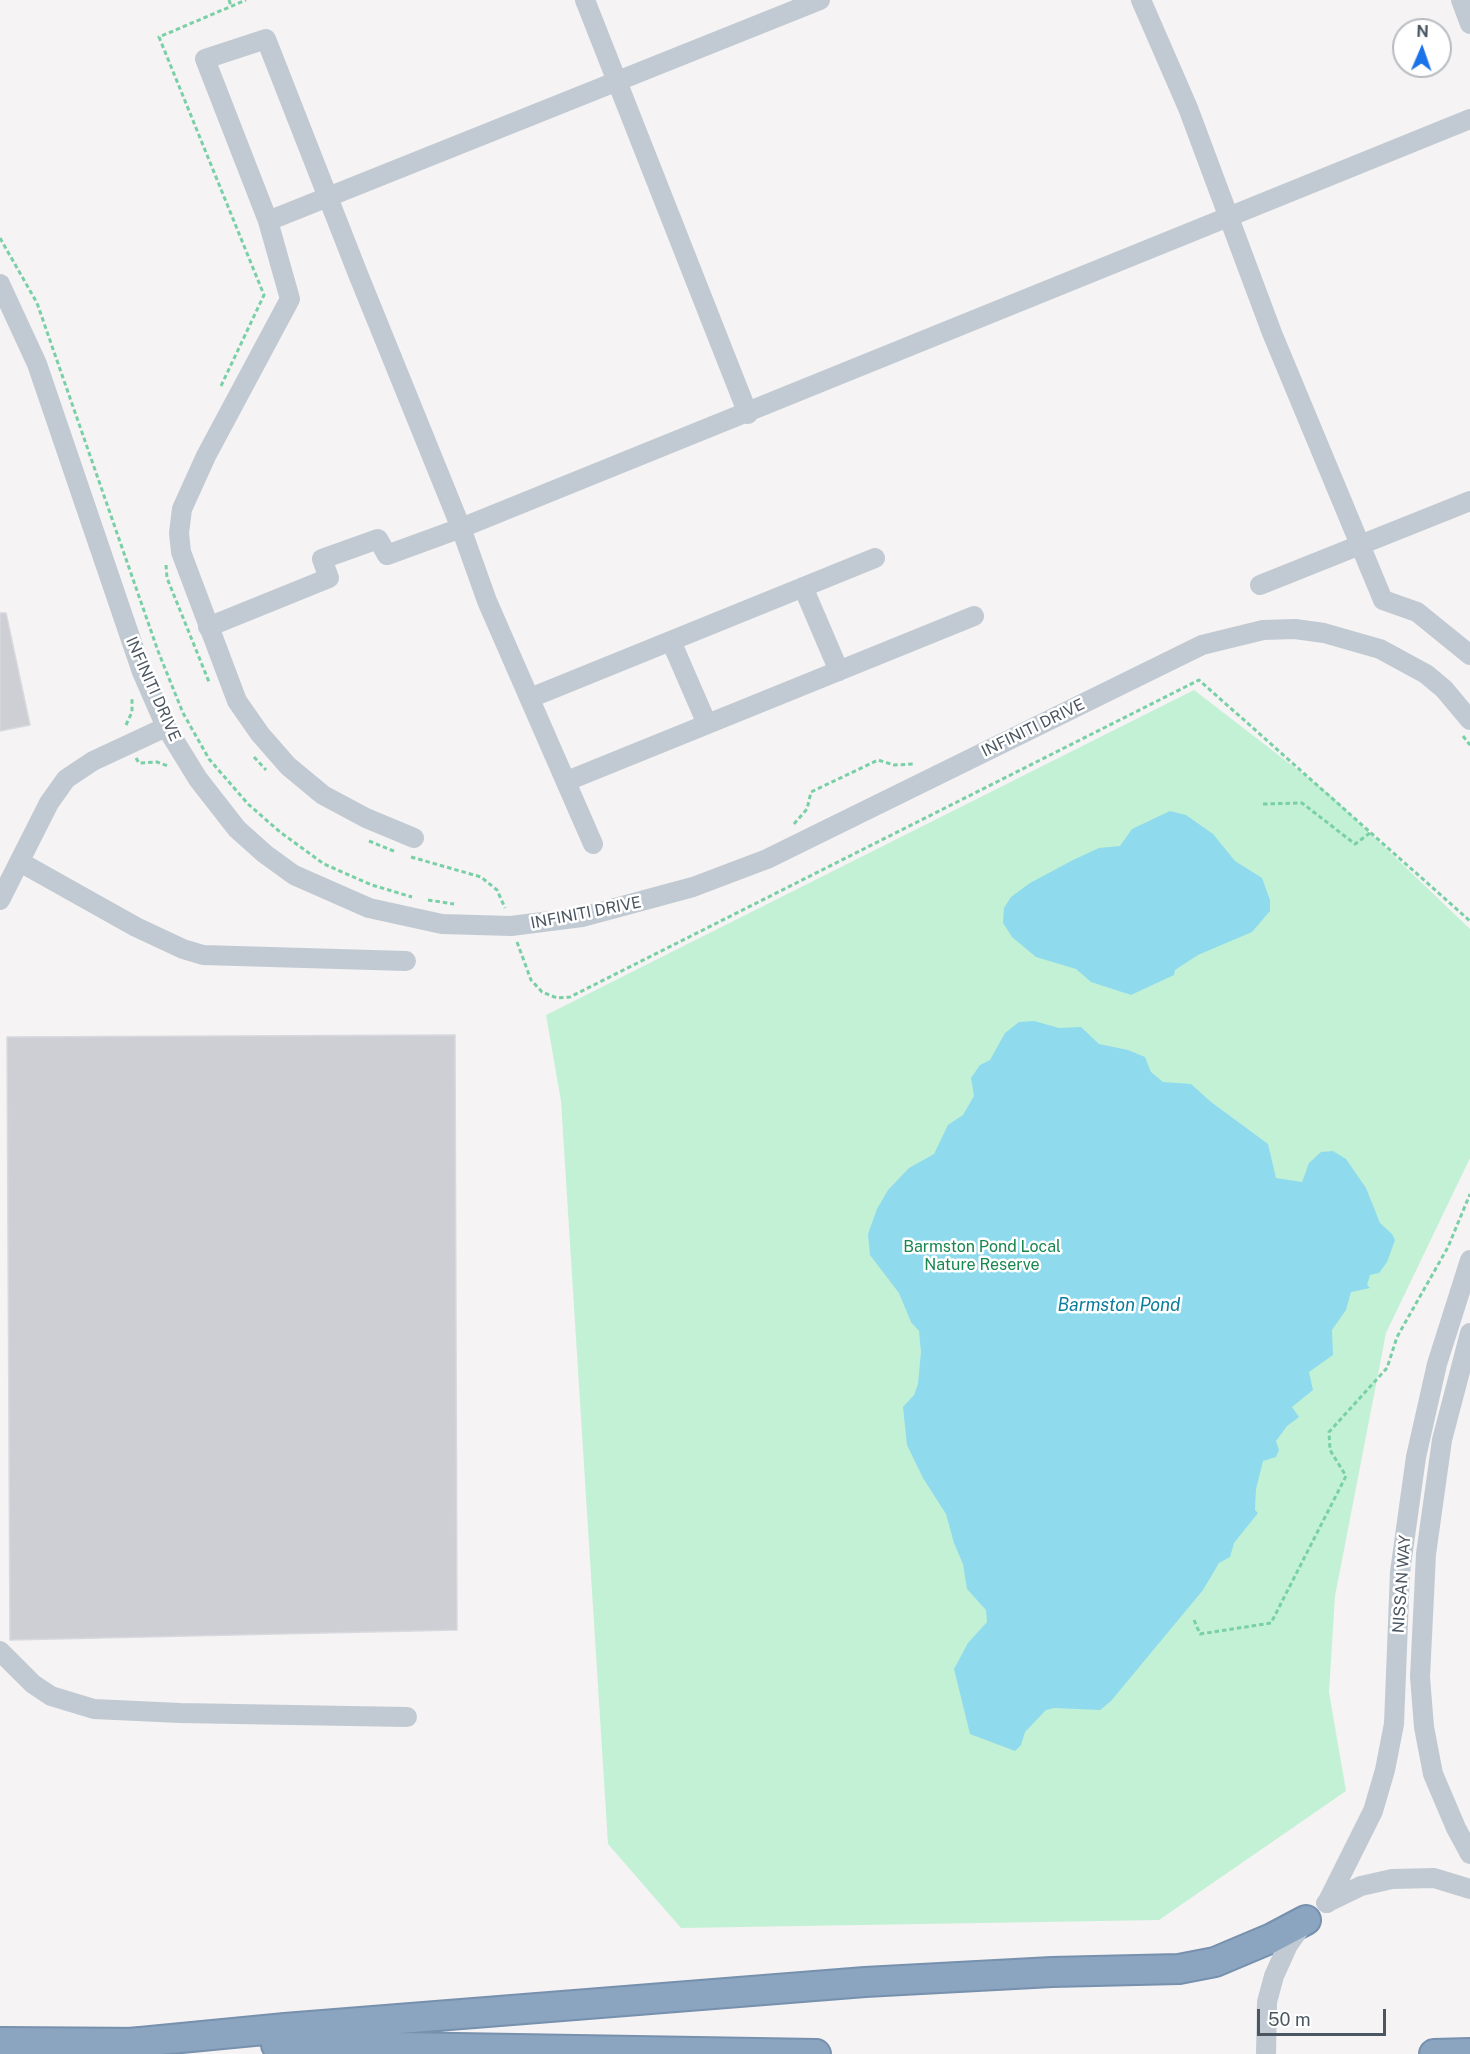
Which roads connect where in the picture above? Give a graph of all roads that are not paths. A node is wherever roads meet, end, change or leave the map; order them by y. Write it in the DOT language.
graph roads {
  1 [pos="585,0"];
  2 [pos="820,0"];
  3 [pos="1141,0"];
  4 [pos="1461,0"];
  5 [pos="1470,24"];
  6 [pos="617,81"];
  7 [pos="1470,119"];
  8 [pos="328,198"];
  9 [pos="1230,217"];
  10 [pos="268,221"];
  11 [pos="0,284"];
  12 [pos="748,414"];
  13 [pos="1470,501"];
  14 [pos="461,528"];
  15 [pos="1361,544"];
  16 [pos="875,558"];
  17 [pos="1260,585"];
  18 [pos="803,587"];
  19 [pos="974,616"];
  20 [pos="208,627"];
  21 [pos="671,640"];
  22 [pos="1470,655"];
  23 [pos="840,670"];
  24 [pos="530,698"];
  25 [pos="1470,720"];
  26 [pos="707,724"];
  27 [pos="166,727"];
  28 [pos="567,781"];
  29 [pos="414,838"];
  30 [pos="593,844"];
  31 [pos="20,861"];
  32 [pos="0,900"];
  33 [pos="406,961"];
  34 [pos="1470,1260"];
  35 [pos="1470,1333"];
  36 [pos="1466,1356"];
  37 [pos="0,1651"];
  38 [pos="407,1716"];
  39 [pos="1470,1854"];
  40 [pos="1470,1889"];
  41 [pos="1316,1911"];
  42 [pos="0,2042"];
  43 [pos="130,2043"];
  44 [pos="1470,2053"];
  45 [pos="816,2054"];
  46 [pos="1266,2054"];
  47 [pos="1434,2054"];
  1 -- 6 [label="street"];
  2 -- 6 [label="street"];
  3 -- 9 [label="street"];
  4 -- 5 [label="street"];
  6 -- 8 [label="street"];
  6 -- 12 [label="street"];
  7 -- 9 [label="street"];
  8 -- 10 [label="street"];
  8 -- 10 [label="street"];
  8 -- 14 [label="street"];
  9 -- 12 [label="street"];
  9 -- 15 [label="street"];
  10 -- 20 [label="street"];
  11 -- 27 [label="street, INFINITI DRIVE"];
  12 -- 14 [label="street"];
  13 -- 15 [label="street"];
  14 -- 20 [label="street"];
  14 -- 24 [label="street"];
  15 -- 17 [label="street"];
  15 -- 22 [label="street"];
  16 -- 18 [label="street"];
  18 -- 21 [label="street"];
  18 -- 23 [label="street"];
  19 -- 23 [label="street"];
  20 -- 29 [label="street"];
  21 -- 24 [label="street"];
  21 -- 26 [label="street"];
  23 -- 26 [label="street"];
  24 -- 28 [label="street"];
  25 -- 27 [label="street, INFINITI DRIVE"];
  26 -- 28 [label="street"];
  27 -- 31 [label="street"];
  28 -- 30 [label="street"];
  31 -- 32 [label="street"];
  31 -- 33 [label="street"];
  34 -- 41 [label="street, NISSAN WAY"];
  35 -- 36 [label="street, NISSAN WAY"];
  36 -- 39 [label="street, NISSAN WAY"];
  37 -- 38 [label="street"];
  40 -- 41 [label="street"];
  41 -- 43 [label="highway"];
  41 -- 46 [label="street, NISSAN WAY"];
  42 -- 43 [label="highway"];
  43 -- 45 [label="highway"];
  44 -- 47 [label="highway"];
}
